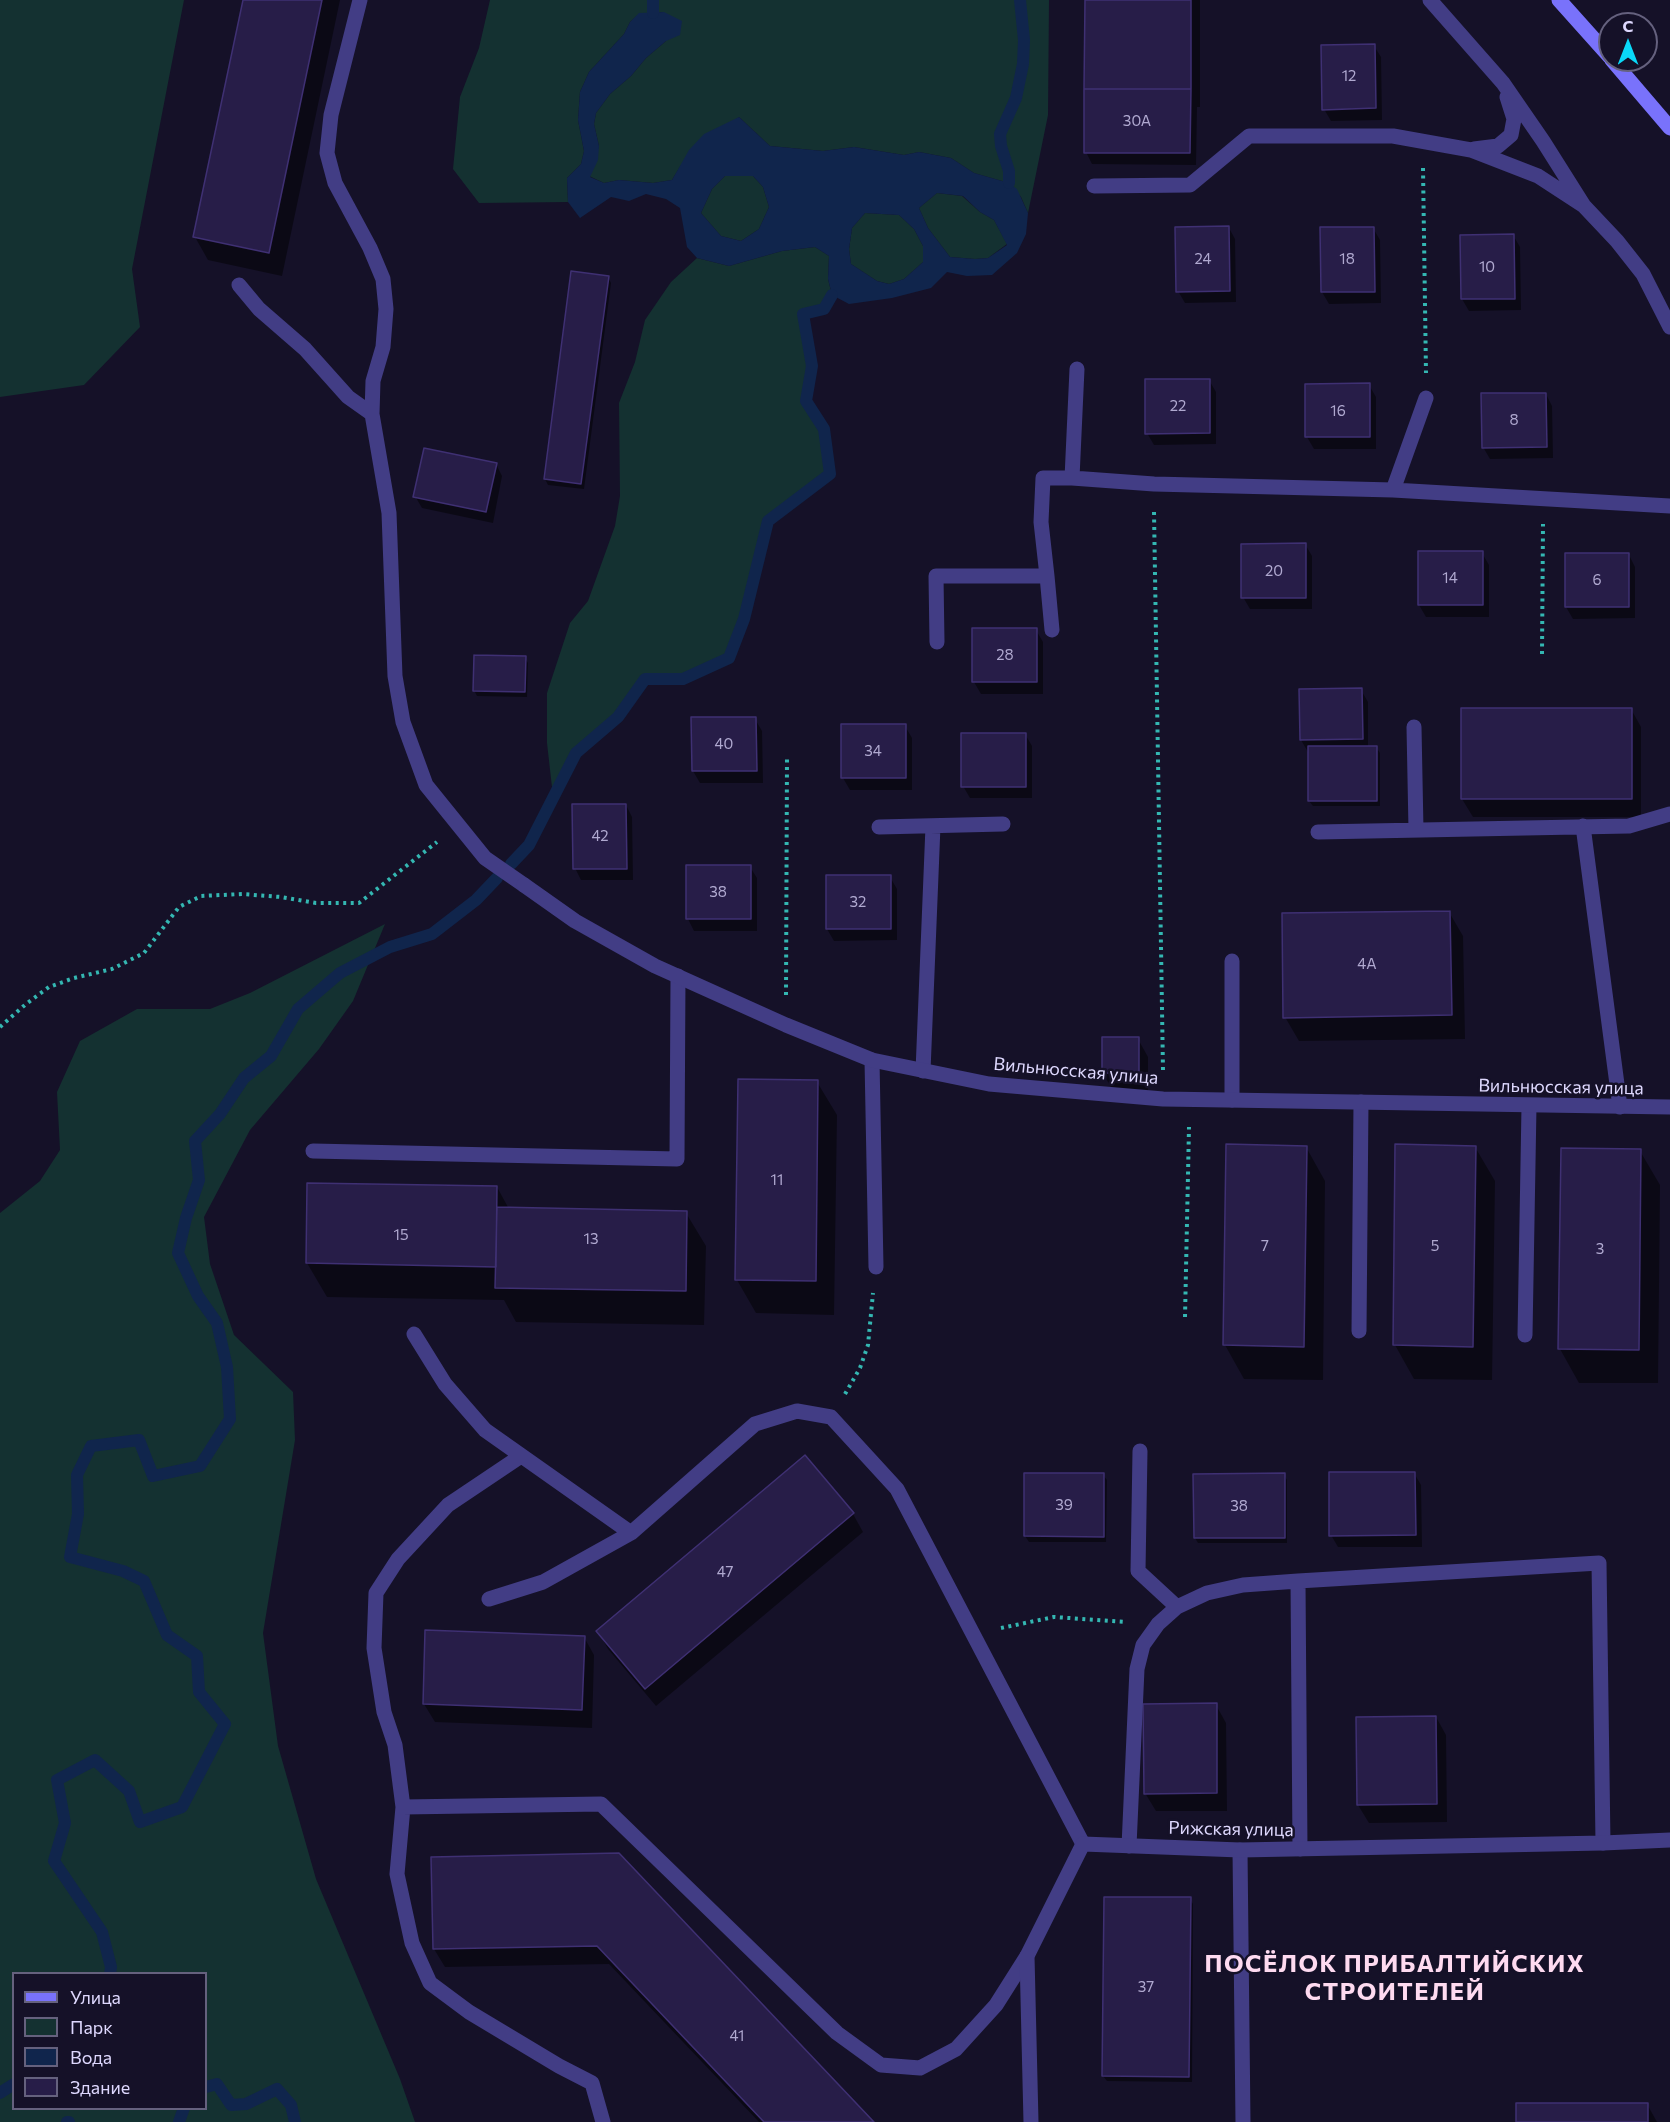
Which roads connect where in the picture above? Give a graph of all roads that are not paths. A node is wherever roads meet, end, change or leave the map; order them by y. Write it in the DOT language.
graph roads {
  1 [pos="360,0"];
  2 [pos="1430,0"];
  3 [pos="1559,0"];
  4 [pos="1598,44"];
  5 [pos="1622,72"];
  6 [pos="1503,83"];
  7 [pos="1670,128"];
  8 [pos="1471,150"];
  9 [pos="1094,186"];
  10 [pos="1584,206"];
  11 [pos="239,285"];
  12 [pos="1670,327"];
  13 [pos="1077,369"];
  14 [pos="1426,398"];
  15 [pos="372,414"];
  16 [pos="1072,478"];
  17 [pos="1393,489"];
  18 [pos="1670,507"];
  19 [pos="1047,576"];
  20 [pos="1052,630"];
  21 [pos="937,642"];
  22 [pos="1414,727"];
  23 [pos="1670,814"];
  24 [pos="1003,824"];
  25 [pos="933,826"];
  26 [pos="1583,826"];
  27 [pos="879,827"];
  28 [pos="1416,830"];
  29 [pos="1318,832"];
  30 [pos="1232,961"];
  31 [pos="678,976"];
  32 [pos="872,1060"];
  33 [pos="923,1071"];
  34 [pos="1232,1101"];
  35 [pos="1361,1102"];
  36 [pos="1529,1106"];
  37 [pos="1620,1107"];
  38 [pos="1670,1107"];
  39 [pos="313,1151"];
  40 [pos="876,1267"];
  41 [pos="1359,1331"];
  42 [pos="414,1334"];
  43 [pos="1525,1335"];
  44 [pos="1140,1451"];
  45 [pos="521,1456"];
  46 [pos="631,1533"];
  47 [pos="1298,1581"];
  48 [pos="489,1599"];
  49 [pos="1178,1607"];
  50 [pos="402,1807"];
  51 [pos="1670,1840"];
  52 [pos="1603,1843"];
  53 [pos="1083,1844"];
  54 [pos="1129,1846"];
  55 [pos="1300,1849"];
  56 [pos="1240,1850"];
  57 [pos="1027,1956"];
  58 [pos="603,2122"];
  59 [pos="1031,2122"];
  60 [pos="1243,2122"];
  1 -- 15 [label="street, Вильнюсская улица"];
  2 -- 6 [label="street"];
  3 -- 4 [label="main road"];
  5 -- 7 [label="main road"];
  6 -- 8 [label="street"];
  6 -- 10 [label="street"];
  8 -- 9 [label="street"];
  8 -- 10 [label="street"];
  10 -- 12 [label="street"];
  11 -- 15 [label="street"];
  13 -- 16 [label="street"];
  14 -- 17 [label="street"];
  15 -- 31 [label="street, Вильнюсская улица"];
  16 -- 17 [label="street"];
  16 -- 19 [label="street"];
  17 -- 18 [label="street"];
  19 -- 20 [label="street"];
  19 -- 21 [label="street"];
  22 -- 28 [label="street"];
  23 -- 26 [label="street"];
  24 -- 25 [label="street"];
  25 -- 27 [label="street"];
  25 -- 33 [label="street"];
  26 -- 28 [label="street"];
  26 -- 37 [label="street"];
  28 -- 29 [label="street"];
  30 -- 34 [label="street"];
  31 -- 32 [label="street, Вильнюсская улица"];
  31 -- 39 [label="street"];
  32 -- 33 [label="street, Вильнюсская улица"];
  32 -- 40 [label="street"];
  33 -- 34 [label="street, Вильнюсская улица"];
  34 -- 35 [label="street, Вильнюсская улица"];
  35 -- 36 [label="street, Вильнюсская улица"];
  35 -- 41 [label="street"];
  36 -- 37 [label="street, Вильнюсская улица"];
  36 -- 43 [label="street"];
  37 -- 38 [label="street, Вильнюсская улица"];
  42 -- 45 [label="street"];
  44 -- 49 [label="street"];
  45 -- 46 [label="street"];
  45 -- 50 [label="street"];
  46 -- 48 [label="street"];
  46 -- 53 [label="street"];
  47 -- 49 [label="street"];
  47 -- 52 [label="street"];
  47 -- 55 [label="street"];
  49 -- 54 [label="street"];
  50 -- 57 [label="street"];
  50 -- 58 [label="street"];
  51 -- 52 [label="street, Рижская улица"];
  52 -- 55 [label="street, Рижская улица"];
  53 -- 54 [label="street, Рижская улица"];
  53 -- 57 [label="street"];
  54 -- 56 [label="street, Рижская улица"];
  55 -- 56 [label="street, Рижская улица"];
  56 -- 60 [label="street"];
  57 -- 59 [label="street"];
}
